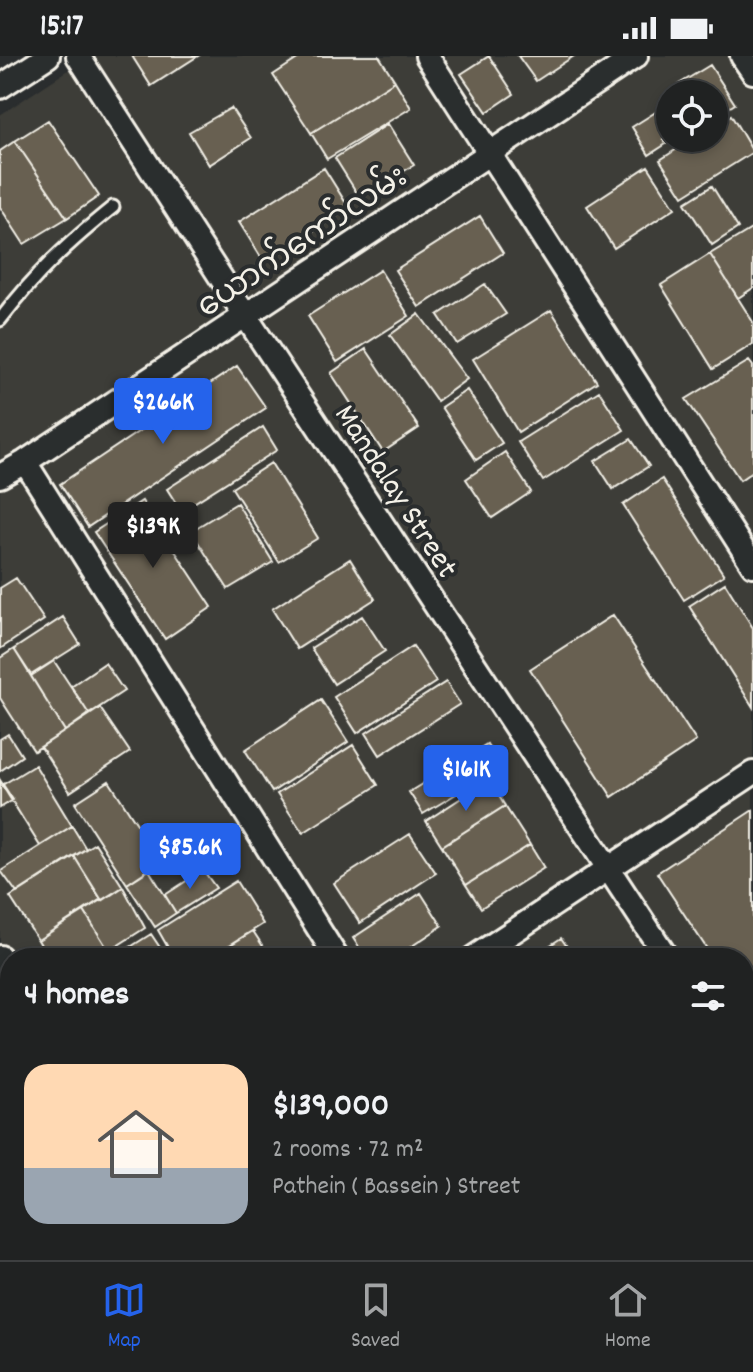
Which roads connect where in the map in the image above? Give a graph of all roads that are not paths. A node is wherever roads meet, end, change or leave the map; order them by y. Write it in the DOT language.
graph roads {
  1 [pos="48,56"];
  2 [pos="78,56"];
  3 [pos="427,56"];
  4 [pos="636,56"];
  5 [pos="742,56"];
  6 [pos="753,72"];
  7 [pos="0,87"];
  8 [pos="489,153"];
  9 [pos="113,207"];
  10 [pos="245,315"];
  11 [pos="0,320"];
  12 [pos="25,462"];
  13 [pos="0,476"];
  14 [pos="753,565"];
  15 [pos="753,773"];
  16 [pos="608,869"];
  17 [pos="331,948"];
  18 [pos="488,948"];
  19 [pos="660,948"];
  1 -- 7 [label="street"];
  2 -- 10 [label="street, Mandalay Street"];
  3 -- 8 [label="street"];
  4 -- 8 [label="street, ယောက်ကော်လမ်း"];
  5 -- 6 [label="street"];
  8 -- 10 [label="street, ယောက်ကော်လမ်း"];
  8 -- 14 [label="street"];
  9 -- 11 [label="lane"];
  10 -- 12 [label="street, ယောက်ကော်လမ်း"];
  10 -- 16 [label="street, Mandalay Street"];
  12 -- 13 [label="street, ယောက်ကော်လမ်း"];
  12 -- 17 [label="street"];
  15 -- 16 [label="street"];
  16 -- 18 [label="street"];
  16 -- 19 [label="street, Mandalay Street"];
}
